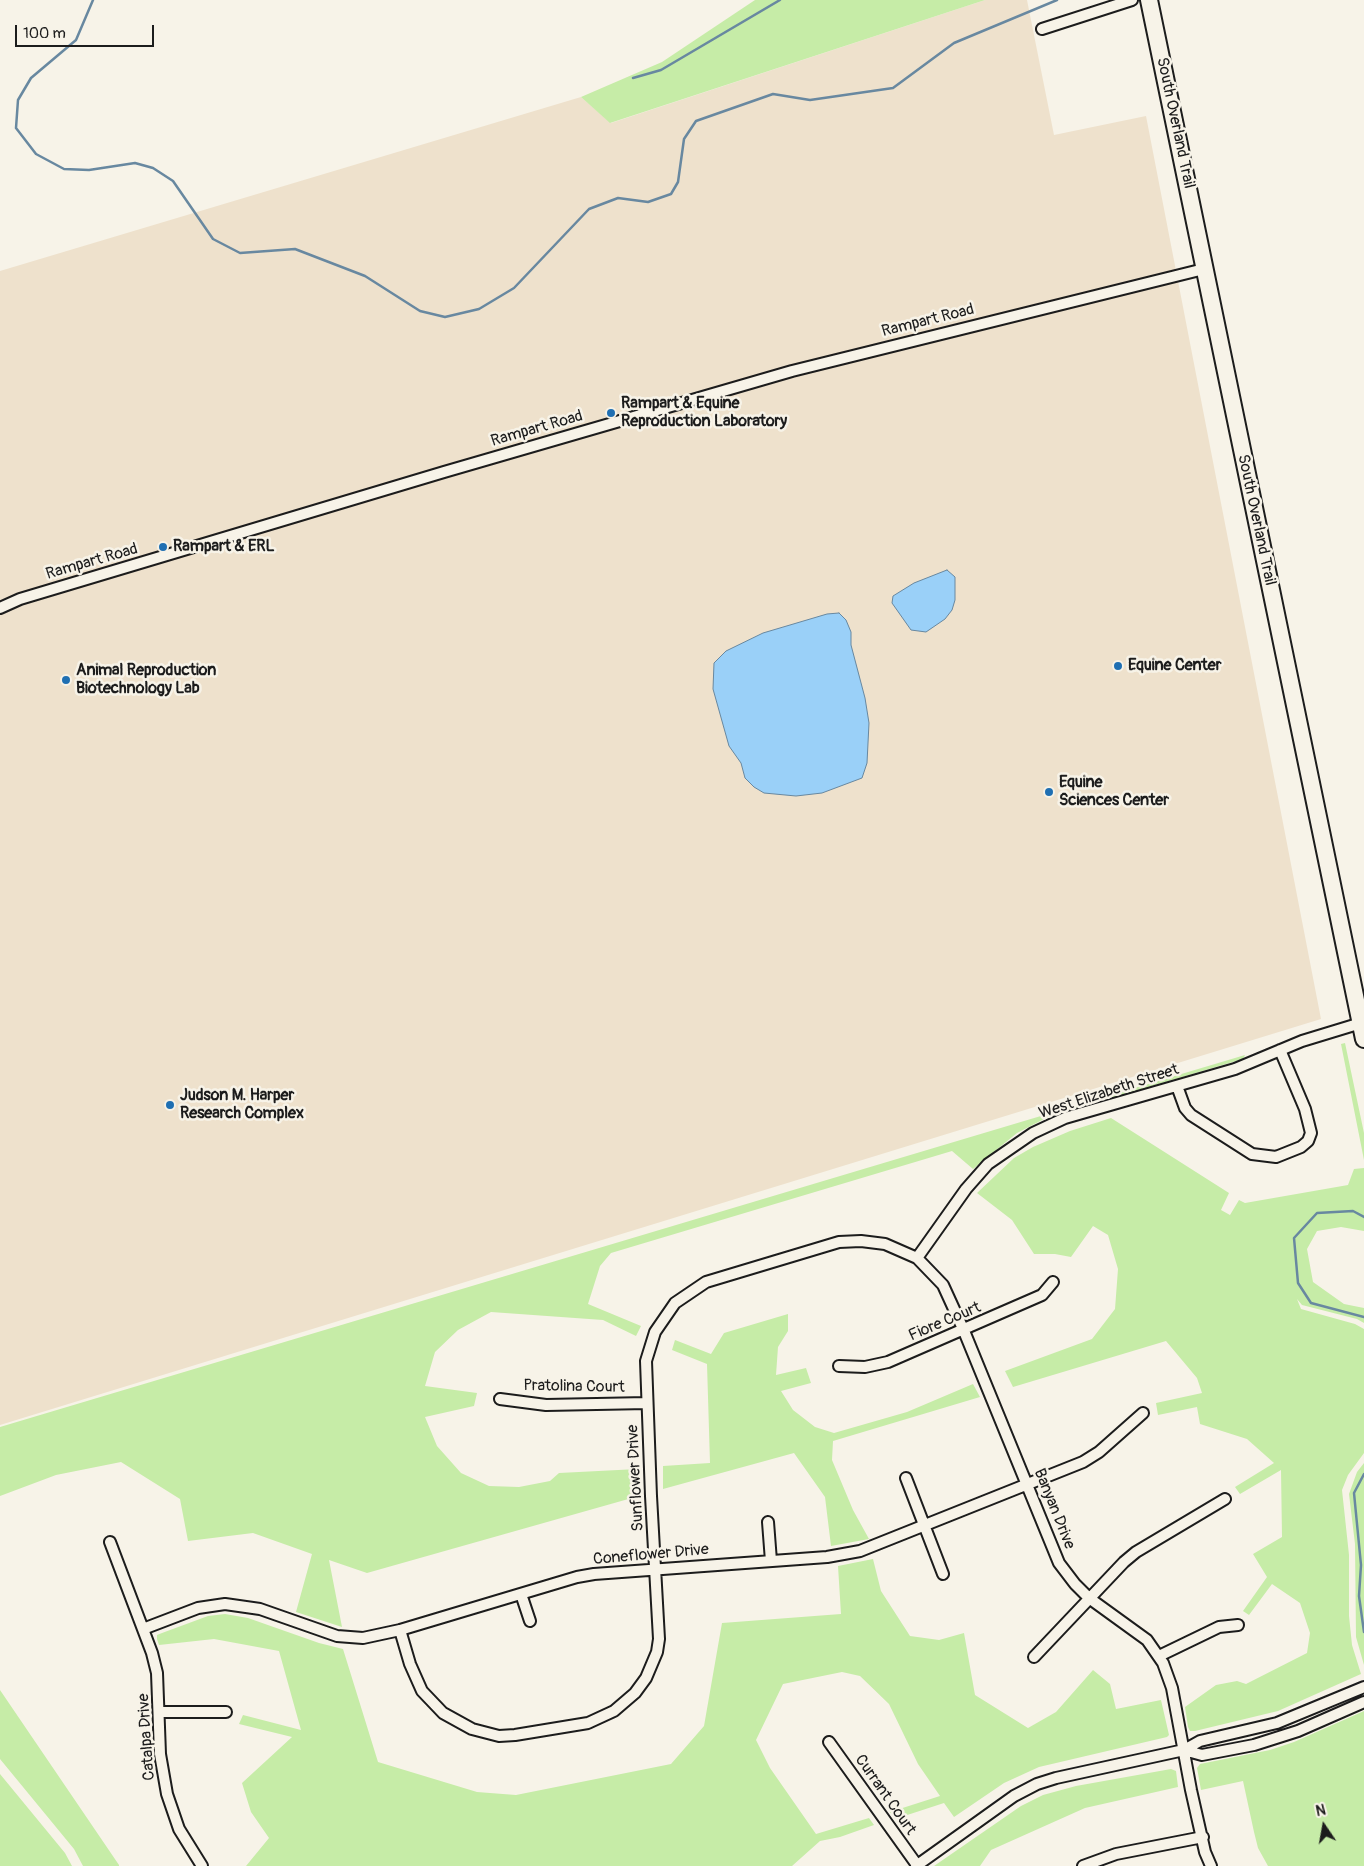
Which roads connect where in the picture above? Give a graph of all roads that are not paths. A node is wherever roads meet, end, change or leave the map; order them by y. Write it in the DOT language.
graph roads {
  1 [pos="1132,0"];
  2 [pos="1149,0"];
  3 [pos="1042,29"];
  4 [pos="1204,269"];
  5 [pos="0,608"];
  6 [pos="1362,1031"];
  7 [pos="1280,1050"];
  8 [pos="1177,1086"];
  9 [pos="917,1258"];
  10 [pos="1053,1282"];
  11 [pos="964,1331"];
  12 [pos="839,1366"];
  13 [pos="500,1399"];
  14 [pos="647,1403"];
  15 [pos="1143,1413"];
  16 [pos="906,1478"];
  17 [pos="1029,1485"];
  18 [pos="1225,1499"];
  19 [pos="768,1522"];
  20 [pos="926,1526"];
  21 [pos="110,1542"];
  22 [pos="771,1561"];
  23 [pos="656,1570"];
  24 [pos="943,1574"];
  25 [pos="521,1594"];
  26 [pos="1089,1598"];
  27 [pos="530,1621"];
  28 [pos="1238,1626"];
  29 [pos="143,1629"];
  30 [pos="400,1630"];
  31 [pos="1159,1656"];
  32 [pos="1034,1657"];
  33 [pos="1364,1686"];
  34 [pos="1364,1702"];
  35 [pos="160,1712"];
  36 [pos="226,1712"];
  37 [pos="829,1742"];
  38 [pos="1184,1750"];
  39 [pos="1203,1837"];
  40 [pos="202,1866"];
  41 [pos="916,1866"];
  42 [pos="1083,1866"];
  43 [pos="1211,1866"];
  1 -- 3 [label="street"];
  2 -- 4 [label="main road, South Overland Trail"];
  4 -- 5 [label="street, Rampart Road"];
  4 -- 6 [label="main road, South Overland Trail"];
  6 -- 7 [label="street, West Elizabeth Street"];
  7 -- 8 [label="street, West Elizabeth Street"];
  7 -- 8 [label="street"];
  8 -- 9 [label="street, West Elizabeth Street"];
  9 -- 11 [label="street, Banyan Drive"];
  9 -- 14 [label="street"];
  10 -- 11 [label="street, Fiore Court"];
  11 -- 12 [label="street, Fiore Court"];
  11 -- 17 [label="street, Banyan Drive"];
  13 -- 14 [label="street, Pratolina Court"];
  14 -- 23 [label="street, Sunflower Drive"];
  15 -- 17 [label="street, Coneflower Drive"];
  16 -- 20 [label="street"];
  17 -- 20 [label="street, Coneflower Drive"];
  17 -- 26 [label="street, Banyan Drive"];
  18 -- 26 [label="street"];
  19 -- 22 [label="street"];
  20 -- 22 [label="street, Coneflower Drive"];
  20 -- 24 [label="street"];
  21 -- 29 [label="street, Catalpa Drive"];
  22 -- 23 [label="street, Coneflower Drive"];
  23 -- 25 [label="street, Coneflower Drive"];
  23 -- 30 [label="street, Sunflower Drive"];
  25 -- 27 [label="street"];
  25 -- 30 [label="street, Coneflower Drive"];
  26 -- 31 [label="street, Banyan Drive"];
  26 -- 32 [label="street"];
  28 -- 31 [label="street"];
  29 -- 30 [label="street, Coneflower Drive"];
  29 -- 35 [label="street, Catalpa Drive"];
  31 -- 38 [label="street, Banyan Drive"];
  33 -- 38 [label="street"];
  34 -- 38 [label="street"];
  35 -- 36 [label="street"];
  35 -- 40 [label="street, Catalpa Drive"];
  37 -- 41 [label="street, Currant Court"];
  38 -- 39 [label="street, Banyan Drive"];
  38 -- 41 [label="street"];
  39 -- 42 [label="street"];
  39 -- 43 [label="street, Banyan Drive"];
}
